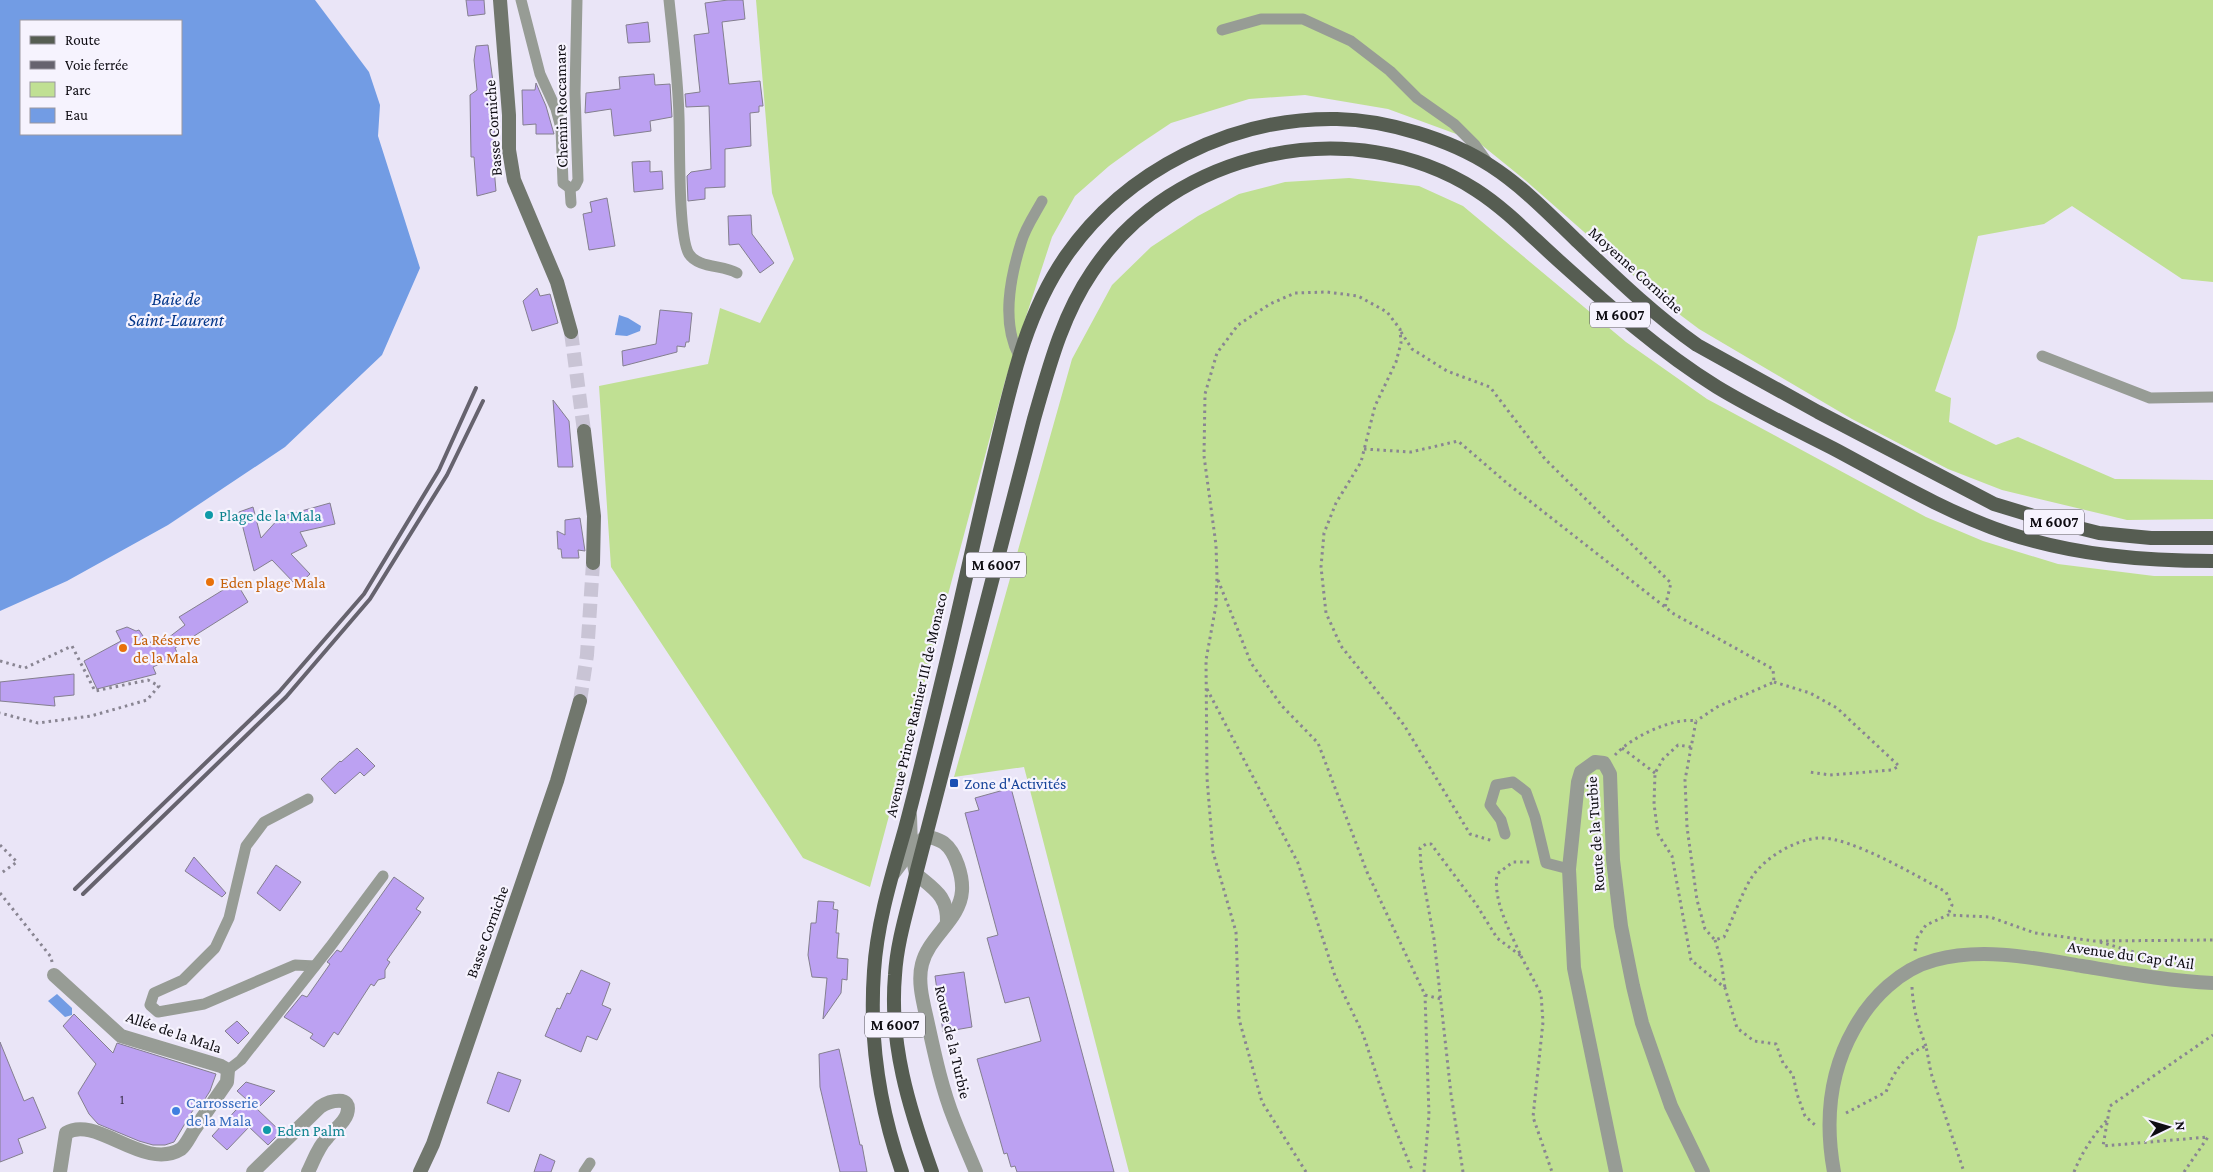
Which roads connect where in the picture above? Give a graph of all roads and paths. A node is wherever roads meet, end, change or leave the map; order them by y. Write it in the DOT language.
graph roads {
  1 [pos="500,0"];
  2 [pos="521,0"];
  3 [pos="578,0"];
  4 [pos="669,0"];
  5 [pos="1222,30"];
  6 [pos="1489,164"];
  7 [pos="570,188"];
  8 [pos="1042,201"];
  9 [pos="571,203"];
  10 [pos="1065,257"];
  11 [pos="737,273"];
  12 [pos="1400,329"];
  13 [pos="571,332"];
  14 [pos="1018,356"];
  15 [pos="2042,356"];
  16 [pos="2213,397"];
  17 [pos="584,431"];
  18 [pos="1364,449"];
  19 [pos="2213,538"];
  20 [pos="2213,561"];
  21 [pos="593,563"];
  22 [pos="1217,578"];
  23 [pos="1665,607"];
  24 [pos="0,661"];
  25 [pos="1774,682"];
  26 [pos="1206,689"];
  27 [pos="580,702"];
  28 [pos="0,713"];
  29 [pos="1696,721"];
  30 [pos="1690,747"];
  31 [pos="1810,772"];
  32 [pos="1654,773"];
  33 [pos="308,799"];
  34 [pos="910,809"];
  35 [pos="1506,834"];
  36 [pos="926,836"];
  37 [pos="0,845"];
  38 [pos="911,850"];
  39 [pos="1546,864"];
  40 [pos="1568,869"];
  41 [pos="0,874"];
  42 [pos="893,874"];
  43 [pos="916,874"];
  44 [pos="383,876"];
  45 [pos="0,893"];
  46 [pos="947,923"];
  47 [pos="1715,940"];
  48 [pos="2213,940"];
  49 [pos="2094,941"];
  50 [pos="1522,956"];
  51 [pos="2195,964"];
  52 [pos="315,966"];
  53 [pos="54,975"];
  54 [pos="2213,983"];
  55 [pos="1725,988"];
  56 [pos="1425,995"];
  57 [pos="1441,999"];
  58 [pos="2213,1035"];
  59 [pos="228,1070"];
  60 [pos="2107,1120"];
  61 [pos="1828,1126"];
  62 [pos="60,1172"];
  63 [pos="253,1172"];
  64 [pos="308,1172"];
  65 [pos="420,1172"];
  66 [pos="902,1172"];
  67 [pos="932,1172"];
  68 [pos="976,1172"];
  69 [pos="1306,1172"];
  70 [pos="1413,1172"];
  71 [pos="1424,1172"];
  72 [pos="1463,1172"];
  73 [pos="1552,1172"];
  74 [pos="1616,1172"];
  75 [pos="1703,1172"];
  76 [pos="1834,1172"];
  77 [pos="1964,1172"];
  78 [pos="2074,1172"];
  79 [pos="2184,1172"];
  1 -- 13 [label="main road, Basse Corniche"];
  2 -- 7 [label="lane, Chemin Roccamare"];
  3 -- 7 [label="lane, Chemin Roccamare"];
  4 -- 11 [label="lane"];
  5 -- 6 [label="lane"];
  6 -- 10 [label="main road, Moyenne Corniche / M 6007"];
  6 -- 19 [label="main road, Moyenne Corniche / M 6007"];
  7 -- 9 [label="lane"];
  8 -- 14 [label="lane"];
  10 -- 14 [label="main road, Avenue Prince Rainier III de Monaco / M 6007"];
  12 -- 18 [label="path"];
  12 -- 22 [label="path"];
  12 -- 23 [label="path"];
  14 -- 34 [label="main road, Avenue Prince Rainier III de Monaco / M 6007"];
  15 -- 16 [label="lane"];
  17 -- 21 [label="main road"];
  18 -- 23 [label="path"];
  18 -- 35 [label="path"];
  20 -- 36 [label="main road, M 6007"];
  22 -- 26 [label="path"];
  22 -- 56 [label="path"];
  23 -- 25 [label="path"];
  24 -- 28 [label="path"];
  25 -- 29 [label="path"];
  25 -- 31 [label="path"];
  26 -- 69 [label="path"];
  26 -- 70 [label="path"];
  27 -- 65 [label="main road, Basse Corniche"];
  29 -- 30 [label="path"];
  29 -- 32 [label="path"];
  30 -- 32 [label="path"];
  30 -- 47 [label="path"];
  32 -- 55 [label="path"];
  33 -- 52 [label="lane"];
  34 -- 38 [label="street"];
  34 -- 42 [label="main road, Avenue Prince Rainier III de Monaco / M 6007"];
  35 -- 39 [label="lane"];
  36 -- 38 [label="street"];
  36 -- 43 [label="main road, M 6007"];
  36 -- 46 [label="street, Route de la Turbie"];
  37 -- 41 [label="path"];
  38 -- 42 [label="street"];
  38 -- 43 [label="street"];
  39 -- 40 [label="lane"];
  39 -- 50 [label="path"];
  40 -- 74 [label="street, Route de la Turbie"];
  40 -- 75 [label="street, Route de la Turbie"];
  42 -- 66 [label="main road, Avenue Prince Rainier III de Monaco / M 6007"];
  43 -- 46 [label="street"];
  43 -- 67 [label="main road, M 6007"];
  44 -- 52 [label="lane"];
  45 -- 53 [label="path"];
  46 -- 68 [label="street, Route de la Turbie"];
  47 -- 49 [label="path"];
  47 -- 55 [label="path"];
  48 -- 49 [label="path"];
  49 -- 51 [label="path"];
  50 -- 57 [label="path"];
  50 -- 73 [label="path"];
  52 -- 59 [label="lane"];
  53 -- 59 [label="street, Allée de la Mala"];
  54 -- 61 [label="street, Avenue du Cap d'Ail"];
  55 -- 61 [label="path"];
  56 -- 57 [label="path"];
  56 -- 71 [label="path"];
  57 -- 72 [label="path"];
  58 -- 60 [label="path"];
  59 -- 62 [label="street, Allée de la Mala"];
  60 -- 78 [label="path"];
  60 -- 79 [label="path"];
  61 -- 76 [label="street"];
  61 -- 77 [label="path"];
  63 -- 64 [label="street"];
}
